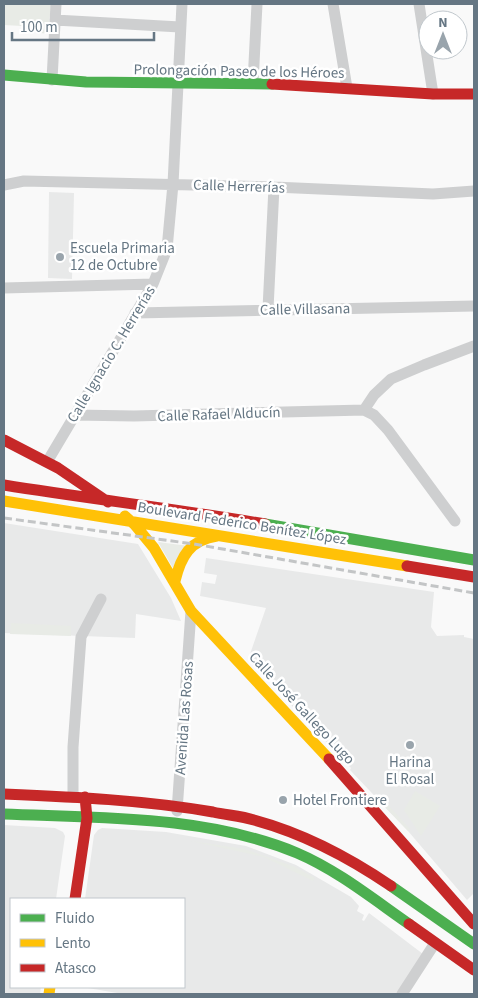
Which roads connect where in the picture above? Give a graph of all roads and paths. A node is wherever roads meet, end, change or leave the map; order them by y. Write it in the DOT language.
graph roads {
  1 [pos="56,4"];
  2 [pos="182,4"];
  3 [pos="257,4"];
  4 [pos="332,4"];
  5 [pos="419,4"];
  6 [pos="55,20"];
  7 [pos="180,27"];
  8 [pos="4,75"];
  9 [pos="52,80"];
  10 [pos="177,84"];
  11 [pos="253,84"];
  12 [pos="347,88"];
  13 [pos="433,94"];
  14 [pos="474,94"];
  15 [pos="173,184"];
  16 [pos="4,185"];
  17 [pos="274,187"];
  18 [pos="474,191"];
  19 [pos="153,284"];
  20 [pos="4,288"];
  21 [pos="474,306"];
  22 [pos="268,309"];
  23 [pos="135,313"];
  24 [pos="474,346"];
  25 [pos="364,410"];
  26 [pos="74,415"];
  27 [pos="4,440"];
  28 [pos="47,462"];
  29 [pos="4,485"];
  30 [pos="4,501"];
  31 [pos="111,505"];
  32 [pos="130,520"];
  33 [pos="455,522"];
  34 [pos="223,535"];
  35 [pos="474,560"];
  36 [pos="474,577"];
  37 [pos="175,581"];
  38 [pos="101,598"];
  39 [pos="191,611"];
  40 [pos="4,794"];
  41 [pos="79,797"];
  42 [pos="177,806"];
  43 [pos="4,814"];
  44 [pos="81,818"];
  45 [pos="176,824"];
  46 [pos="65,898"];
  47 [pos="75,898"];
  48 [pos="474,924"];
  49 [pos="435,943"];
  50 [pos="474,944"];
  51 [pos="474,970"];
  52 [pos="402,994"];
  1 -- 6 [label="street"];
  2 -- 7 [label="street, Calle Ignacio C. Herrerías"];
  3 -- 11 [label="street"];
  4 -- 12 [label="street"];
  5 -- 13 [label="street"];
  6 -- 7 [label="street"];
  6 -- 9 [label="street"];
  7 -- 10 [label="street, Calle Ignacio C. Herrerías"];
  8 -- 9 [label="main road, Prolongación Paseo de los Héroes"];
  9 -- 10 [label="main road, Prolongación Paseo de los Héroes"];
  10 -- 11 [label="main road, Prolongación Paseo de los Héroes"];
  10 -- 15 [label="street, Calle Ignacio C. Herrerías"];
  11 -- 12 [label="main road, Prolongación Paseo de los Héroes"];
  12 -- 13 [label="main road, Prolongación Paseo de los Héroes"];
  13 -- 14 [label="main road, Prolongación Paseo de los Héroes"];
  15 -- 16 [label="street, Calle Herrerías"];
  15 -- 17 [label="street, Calle Herrerías"];
  15 -- 19 [label="street, Calle Ignacio C. Herrerías"];
  17 -- 18 [label="street, Calle Herrerías"];
  17 -- 22 [label="street"];
  19 -- 20 [label="street"];
  19 -- 23 [label="street, Calle Ignacio C. Herrerías"];
  21 -- 22 [label="street, Calle Villasana"];
  22 -- 23 [label="street, Calle Villasana"];
  23 -- 26 [label="street, Calle Ignacio C. Herrerías"];
  24 -- 25 [label="street"];
  25 -- 26 [label="street, Calle Rafael Alducín"];
  25 -- 33 [label="street"];
  26 -- 28 [label="street, Calle Ignacio C. Herrerías"];
  27 -- 28 [label="main road, Calle José Gallego Lugo"];
  28 -- 31 [label="main road, Calle José Gallego Lugo"];
  29 -- 31 [label="main road, Boulevard Federico Benítez López"];
  30 -- 32 [label="main road, Boulevard Federico Benítez López"];
  31 -- 32 [label="main road, Calle José Gallego Lugo"];
  31 -- 35 [label="main road, Boulevard Federico Benítez López"];
  32 -- 34 [label="main road, Boulevard Federico Benítez López"];
  32 -- 37 [label="main road, Calle José Gallego Lugo"];
  34 -- 36 [label="main road, Boulevard Federico Benítez López"];
  34 -- 37 [label="main road"];
  37 -- 39 [label="main road, Calle José Gallego Lugo"];
  38 -- 41 [label="street"];
  39 -- 42 [label="street, Avenida Las Rosas"];
  39 -- 48 [label="main road, Calle José Gallego Lugo"];
  40 -- 41 [label="main road"];
  41 -- 42 [label="main road"];
  41 -- 44 [label="main road"];
  42 -- 45 [label="street, Avenida Las Rosas"];
  42 -- 50 [label="main road"];
  43 -- 44 [label="main road"];
  44 -- 45 [label="main road"];
  44 -- 46 [label="main road"];
  44 -- 47 [label="main road"];
  45 -- 49 [label="main road"];
  49 -- 51 [label="main road"];
  49 -- 52 [label="street"];
}
